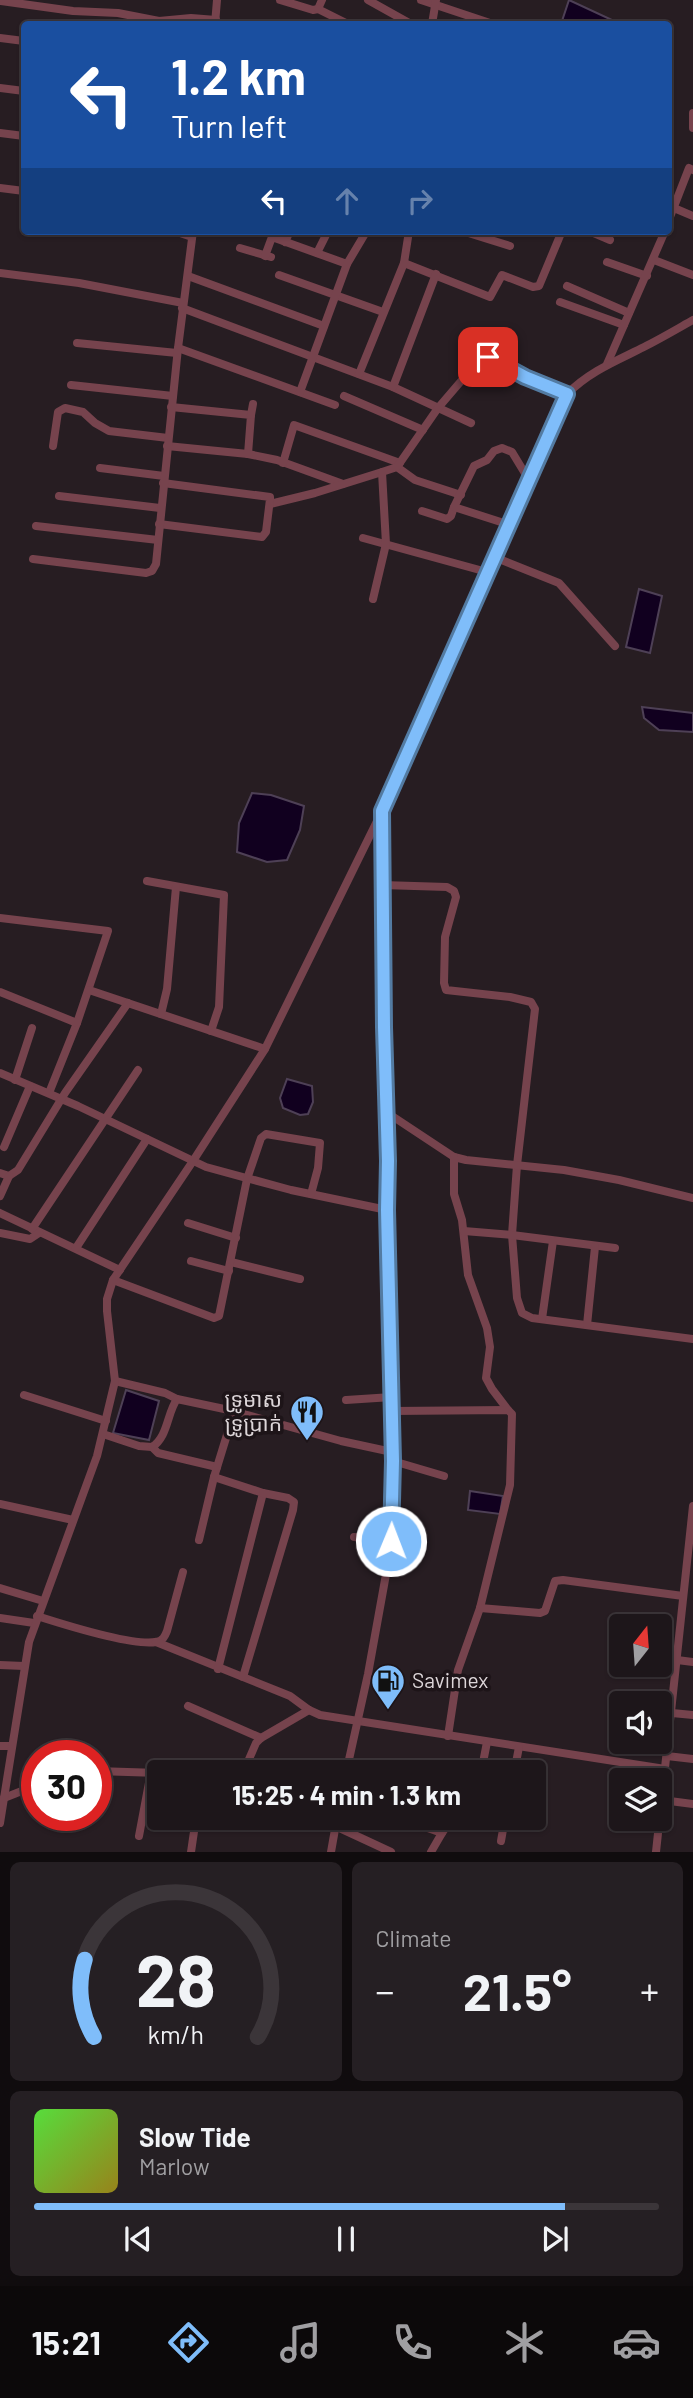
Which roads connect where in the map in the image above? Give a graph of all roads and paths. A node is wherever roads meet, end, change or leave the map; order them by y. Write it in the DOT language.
graph roads {
  1 [pos="217,0"];
  2 [pos="280,0"];
  3 [pos="322,0"];
  4 [pos="368,0"];
  5 [pos="421,0"];
  6 [pos="0,2"];
  7 [pos="435,3"];
  8 [pos="318,9"];
  9 [pos="159,21"];
  10 [pos="159,21"];
  11 [pos="210,21"];
  12 [pos="216,21"];
  13 [pos="342,21"];
  14 [pos="406,21"];
  15 [pos="432,21"];
  16 [pos="486,21"];
  17 [pos="0,38"];
  18 [pos="21,41"];
  19 [pos="0,88"];
  20 [pos="21,91"];
  21 [pos="693,113"];
  22 [pos="693,128"];
  23 [pos="0,133"];
  24 [pos="21,136"];
  25 [pos="692,166"];
  26 [pos="0,188"];
  27 [pos="21,191"];
  28 [pos="674,208"];
  29 [pos="672,213"];
  30 [pos="693,216"];
  31 [pos="193,235"];
  32 [pos="288,235"];
  33 [pos="326,235"];
  34 [pos="364,235"];
  35 [pos="408,235"];
  36 [pos="481,235"];
  37 [pos="560,235"];
  38 [pos="598,235"];
  39 [pos="663,235"];
  40 [pos="610,240"];
  41 [pos="285,242"];
  42 [pos="510,246"];
  43 [pos="240,248"];
  44 [pos="317,253"];
  45 [pos="654,260"];
  46 [pos="607,262"];
  47 [pos="404,263"];
  48 [pos="347,264"];
  49 [pos="0,273"];
  50 [pos="436,274"];
  51 [pos="279,275"];
  52 [pos="693,275"];
  53 [pos="188,276"];
  54 [pos="647,276"];
  55 [pos="567,286"];
  56 [pos="336,295"];
  57 [pos="560,302"];
  58 [pos="183,305"];
  59 [pos="383,312"];
  60 [pos="629,313"];
  61 [pos="693,320"];
  62 [pos="624,325"];
  63 [pos="324,326"];
  64 [pos="77,343"];
  65 [pos="178,351"];
  66 [pos="313,357"];
  67 [pos="607,364"];
  68 [pos="359,374"];
  69 [pos="71,385"];
  70 [pos="393,387"];
  71 [pos="300,392"];
  72 [pos="567,394"];
  73 [pos="173,396"];
  74 [pos="344,396"];
  75 [pos="253,404"];
  76 [pos="335,405"];
  77 [pos="172,407"];
  78 [pos="438,408"];
  79 [pos="251,415"];
  80 [pos="471,423"];
  81 [pos="423,430"];
  82 [pos="167,442"];
  83 [pos="53,446"];
  84 [pos="248,454"];
  85 [pos="283,463"];
  86 [pos="398,465"];
  87 [pos="100,468"];
  88 [pos="382,472"];
  89 [pos="163,479"];
  90 [pos="529,480"];
  91 [pos="343,484"];
  92 [pos="461,495"];
  93 [pos="59,496"];
  94 [pos="270,504"];
  95 [pos="454,507"];
  96 [pos="160,508"];
  97 [pos="422,511"];
  98 [pos="159,524"];
  99 [pos="508,524"];
  100 [pos="36,526"];
  101 [pos="363,538"];
  102 [pos="158,540"];
  103 [pos="387,544"];
  104 [pos="494,557"];
  105 [pos="33,559"];
  106 [pos="487,572"];
  107 [pos="373,599"];
  108 [pos="615,646"];
  109 [pos="382,811"];
  110 [pos="147,881"];
  111 [pos="383,885"];
  112 [pos="176,887"];
  113 [pos="0,918"];
  114 [pos="89,990"];
  115 [pos="0,992"];
  116 [pos="128,1003"];
  117 [pos="161,1014"];
  118 [pos="77,1023"];
  119 [pos="32,1028"];
  120 [pos="211,1031"];
  121 [pos="265,1049"];
  122 [pos="138,1070"];
  123 [pos="0,1073"];
  124 [pos="15,1080"];
  125 [pos="30,1086"];
  126 [pos="49,1093"];
  127 [pos="62,1099"];
  128 [pos="386,1112"];
  129 [pos="104,1119"];
  130 [pos="146,1139"];
  131 [pos="4,1147"];
  132 [pos="454,1157"];
  133 [pos="193,1161"];
  134 [pos="517,1165"];
  135 [pos="4,1174"];
  136 [pos="247,1179"];
  137 [pos="311,1194"];
  138 [pos="0,1196"];
  139 [pos="693,1198"];
  140 [pos="387,1210"];
  141 [pos="0,1213"];
  142 [pos="188,1223"];
  143 [pos="36,1231"];
  144 [pos="464,1231"];
  145 [pos="0,1233"];
  146 [pos="512,1234"];
  147 [pos="236,1238"];
  148 [pos="553,1241"];
  149 [pos="595,1247"];
  150 [pos="76,1248"];
  151 [pos="615,1248"];
  152 [pos="191,1261"];
  153 [pos="230,1266"];
  154 [pos="120,1270"];
  155 [pos="300,1279"];
  156 [pos="113,1280"];
  157 [pos="542,1319"];
  158 [pos="587,1325"];
  159 [pos="693,1339"];
  160 [pos="115,1381"];
  161 [pos="24,1395"];
  162 [pos="391,1397"];
  163 [pos="177,1399"];
  164 [pos="346,1400"];
  165 [pos="508,1410"];
  166 [pos="392,1411"];
  167 [pos="234,1412"];
  168 [pos="106,1420"];
  169 [pos="103,1434"];
  170 [pos="152,1447"];
  171 [pos="393,1457"];
  172 [pos="217,1467"];
  173 [pos="444,1476"];
  174 [pos="214,1477"];
  175 [pos="263,1493"];
  176 [pos="0,1504"];
  177 [pos="693,1506"];
  178 [pos="73,1520"];
  179 [pos="354,1536"];
  180 [pos="199,1540"];
  181 [pos="391,1541"];
  182 [pos="183,1572"];
  183 [pos="0,1588"];
  184 [pos="683,1597"];
  185 [pos="43,1601"];
  186 [pos="480,1608"];
  187 [pos="0,1618"];
  188 [pos="36,1620"];
  189 [pos="156,1642"];
  190 [pos="677,1661"];
  191 [pos="693,1662"];
  192 [pos="0,1665"];
  193 [pos="24,1666"];
  194 [pos="218,1668"];
  195 [pos="243,1677"];
  196 [pos="188,1706"];
  197 [pos="309,1710"];
  198 [pos="672,1713"];
  199 [pos="693,1715"];
  200 [pos="356,1723"];
  201 [pos="448,1736"];
  202 [pos="261,1738"];
  203 [pos="486,1742"];
  204 [pos="0,1746"];
  205 [pos="11,1746"];
  206 [pos="519,1747"];
  207 [pos="667,1756"];
  208 [pos="693,1759"];
  209 [pos="249,1760"];
  210 [pos="349,1760"];
  211 [pos="483,1760"];
  212 [pos="516,1760"];
  213 [pos="659,1768"];
  214 [pos="666,1768"];
  215 [pos="112,1772"];
  216 [pos="147,1773"];
  217 [pos="21,1791"];
  218 [pos="4,1798"];
  219 [pos="672,1801"];
  220 [pos="147,1804"];
  221 [pos="693,1804"];
  222 [pos="0,1823"];
  223 [pos="194,1830"];
  224 [pos="335,1830"];
  225 [pos="351,1830"];
  226 [pos="433,1830"];
  227 [pos="444,1830"];
  228 [pos="503,1830"];
  229 [pos="658,1831"];
  230 [pos="442,1833"];
  231 [pos="139,1836"];
  232 [pos="501,1841"];
  233 [pos="191,1852"];
  234 [pos="331,1852"];
  235 [pos="391,1852"];
  236 [pos="432,1852"];
  237 [pos="656,1852"];
  1 -- 12 [label="street"];
  2 -- 8 [label="street"];
  3 -- 8 [label="street"];
  4 -- 14 [label="street"];
  5 -- 7 [label="street"];
  6 -- 9 [label="street"];
  7 -- 15 [label="street"];
  7 -- 16 [label="street"];
  8 -- 13 [label="street"];
  10 -- 11 [label="street"];
  17 -- 18 [label="street"];
  19 -- 20 [label="street"];
  21 -- 22 [label="street"];
  23 -- 24 [label="street"];
  25 -- 28 [label="street"];
  26 -- 27 [label="street"];
  28 -- 29 [label="street"];
  28 -- 30 [label="street"];
  31 -- 53 [label="street"];
  32 -- 41 [label="street"];
  33 -- 44 [label="street"];
  34 -- 48 [label="street"];
  35 -- 47 [label="street"];
  36 -- 42 [label="street"];
  37 -- 50 [label="street"];
  38 -- 40 [label="street"];
  39 -- 45 [label="street"];
  41 -- 43 [label="street"];
  41 -- 44 [label="street"];
  44 -- 48 [label="street"];
  45 -- 52 [label="street"];
  45 -- 54 [label="street"];
  46 -- 54 [label="street"];
  47 -- 50 [label="street"];
  47 -- 59 [label="street"];
  48 -- 56 [label="street"];
  49 -- 58 [label="street"];
  50 -- 70 [label="street"];
  51 -- 56 [label="street"];
  53 -- 58 [label="street"];
  53 -- 63 [label="street"];
  54 -- 60 [label="street"];
  55 -- 60 [label="street"];
  56 -- 59 [label="street"];
  56 -- 63 [label="street"];
  57 -- 62 [label="street"];
  58 -- 65 [label="street"];
  58 -- 66 [label="street"];
  59 -- 68 [label="street"];
  60 -- 62 [label="street"];
  61 -- 67 [label="street"];
  62 -- 67 [label="street"];
  63 -- 66 [label="street"];
  64 -- 65 [label="street"];
  65 -- 71 [label="street"];
  65 -- 73 [label="street"];
  66 -- 68 [label="street"];
  66 -- 71 [label="street"];
  67 -- 72 [label="street"];
  68 -- 70 [label="street"];
  69 -- 73 [label="street"];
  70 -- 78 [label="street"];
  71 -- 76 [label="street"];
  72 -- 78 [label="street"];
  72 -- 90 [label="street"];
  73 -- 77 [label="street"];
  74 -- 81 [label="street"];
  75 -- 79 [label="street"];
  77 -- 79 [label="street"];
  77 -- 82 [label="street"];
  78 -- 80 [label="street"];
  78 -- 81 [label="street"];
  79 -- 84 [label="street"];
  81 -- 86 [label="street"];
  82 -- 83 [label="street"];
  82 -- 84 [label="street"];
  82 -- 89 [label="street"];
  84 -- 85 [label="street"];
  85 -- 86 [label="street"];
  85 -- 91 [label="street"];
  86 -- 88 [label="street"];
  86 -- 92 [label="street"];
  87 -- 89 [label="street"];
  88 -- 91 [label="street"];
  88 -- 103 [label="street"];
  89 -- 94 [label="street"];
  89 -- 96 [label="street"];
  90 -- 92 [label="street"];
  90 -- 99 [label="street"];
  91 -- 94 [label="street"];
  92 -- 95 [label="street"];
  93 -- 96 [label="street"];
  94 -- 98 [label="street"];
  95 -- 97 [label="street"];
  95 -- 99 [label="street"];
  96 -- 98 [label="street"];
  98 -- 102 [label="street"];
  99 -- 104 [label="street"];
  100 -- 102 [label="street"];
  101 -- 103 [label="street"];
  102 -- 105 [label="street"];
  103 -- 106 [label="street"];
  103 -- 107 [label="street"];
  104 -- 106 [label="street"];
  104 -- 108 [label="street"];
  106 -- 109 [label="street"];
  109 -- 111 [label="street"];
  109 -- 121 [label="street"];
  110 -- 112 [label="street"];
  111 -- 128 [label="street"];
  111 -- 134 [label="street"];
  112 -- 117 [label="street"];
  112 -- 120 [label="street"];
  113 -- 114 [label="street"];
  114 -- 116 [label="street"];
  114 -- 118 [label="street"];
  115 -- 118 [label="street"];
  116 -- 117 [label="street"];
  116 -- 127 [label="street"];
  117 -- 120 [label="street"];
  118 -- 126 [label="street"];
  119 -- 124 [label="street"];
  120 -- 121 [label="street"];
  121 -- 133 [label="street"];
  122 -- 129 [label="street"];
  123 -- 124 [label="street"];
  124 -- 125 [label="street"];
  125 -- 126 [label="street"];
  125 -- 131 [label="street"];
  126 -- 127 [label="street"];
  127 -- 129 [label="street"];
  127 -- 135 [label="street"];
  128 -- 132 [label="street"];
  128 -- 140 [label="street"];
  129 -- 130 [label="street"];
  129 -- 143 [label="street"];
  130 -- 133 [label="street"];
  130 -- 150 [label="street"];
  132 -- 134 [label="street"];
  132 -- 144 [label="street"];
  133 -- 136 [label="street"];
  133 -- 154 [label="street"];
  134 -- 139 [label="street"];
  134 -- 146 [label="street"];
  135 -- 138 [label="street"];
  136 -- 137 [label="street"];
  136 -- 137 [label="street"];
  136 -- 147 [label="street"];
  137 -- 140 [label="street"];
  140 -- 162 [label="street"];
  141 -- 143 [label="street"];
  142 -- 147 [label="street"];
  143 -- 145 [label="street"];
  143 -- 150 [label="street"];
  144 -- 146 [label="street"];
  144 -- 165 [label="street"];
  146 -- 148 [label="street"];
  146 -- 157 [label="street"];
  147 -- 153 [label="street"];
  148 -- 149 [label="street"];
  148 -- 157 [label="street"];
  149 -- 151 [label="street"];
  149 -- 158 [label="street"];
  150 -- 154 [label="street"];
  152 -- 153 [label="street"];
  153 -- 155 [label="street"];
  153 -- 156 [label="street"];
  154 -- 156 [label="street"];
  156 -- 160 [label="street"];
  157 -- 158 [label="street"];
  158 -- 159 [label="street"];
  160 -- 163 [label="street"];
  160 -- 168 [label="street"];
  161 -- 168 [label="street"];
  162 -- 164 [label="street"];
  162 -- 166 [label="street"];
  163 -- 167 [label="street"];
  163 -- 170 [label="street"];
  165 -- 166 [label="street"];
  165 -- 186 [label="street"];
  166 -- 171 [label="street"];
  167 -- 171 [label="street"];
  167 -- 172 [label="street"];
  168 -- 169 [label="street"];
  169 -- 170 [label="street"];
  169 -- 178 [label="street"];
  170 -- 172 [label="street"];
  171 -- 173 [label="street"];
  171 -- 181 [label="street"];
  172 -- 174 [label="street"];
  174 -- 175 [label="street"];
  174 -- 180 [label="street"];
  175 -- 194 [label="street"];
  175 -- 195 [label="street"];
  176 -- 178 [label="street"];
  177 -- 184 [label="street"];
  178 -- 185 [label="street"];
  179 -- 181 [label="street"];
  181 -- 200 [label="street"];
  182 -- 189 [label="street"];
  183 -- 185 [label="street"];
  184 -- 186 [label="street"];
  184 -- 190 [label="street"];
  185 -- 188 [label="street"];
  186 -- 201 [label="street"];
  187 -- 188 [label="street"];
  188 -- 189 [label="street"];
  188 -- 193 [label="street"];
  189 -- 194 [label="street"];
  190 -- 191 [label="street"];
  190 -- 198 [label="street"];
  192 -- 193 [label="street"];
  193 -- 205 [label="street"];
  194 -- 195 [label="street"];
  195 -- 197 [label="street"];
  196 -- 202 [label="street"];
  197 -- 200 [label="street"];
  197 -- 202 [label="street"];
  198 -- 199 [label="street"];
  200 -- 201 [label="street"];
  200 -- 210 [label="street"];
  201 -- 203 [label="street"];
  202 -- 209 [label="street"];
  203 -- 206 [label="street"];
  203 -- 211 [label="street"];
  204 -- 205 [label="street"];
  205 -- 218 [label="street"];
  206 -- 212 [label="street"];
  206 -- 213 [label="street"];
  207 -- 208 [label="street"];
  207 -- 214 [label="street"];
  215 -- 216 [label="street"];
  217 -- 218 [label="street"];
  218 -- 222 [label="street"];
  219 -- 221 [label="street"];
  220 -- 231 [label="street"];
  223 -- 233 [label="street"];
  224 -- 234 [label="street"];
  225 -- 235 [label="street"];
  226 -- 230 [label="street"];
  227 -- 230 [label="street"];
  228 -- 232 [label="street"];
  229 -- 237 [label="street"];
  230 -- 236 [label="street"];
}
